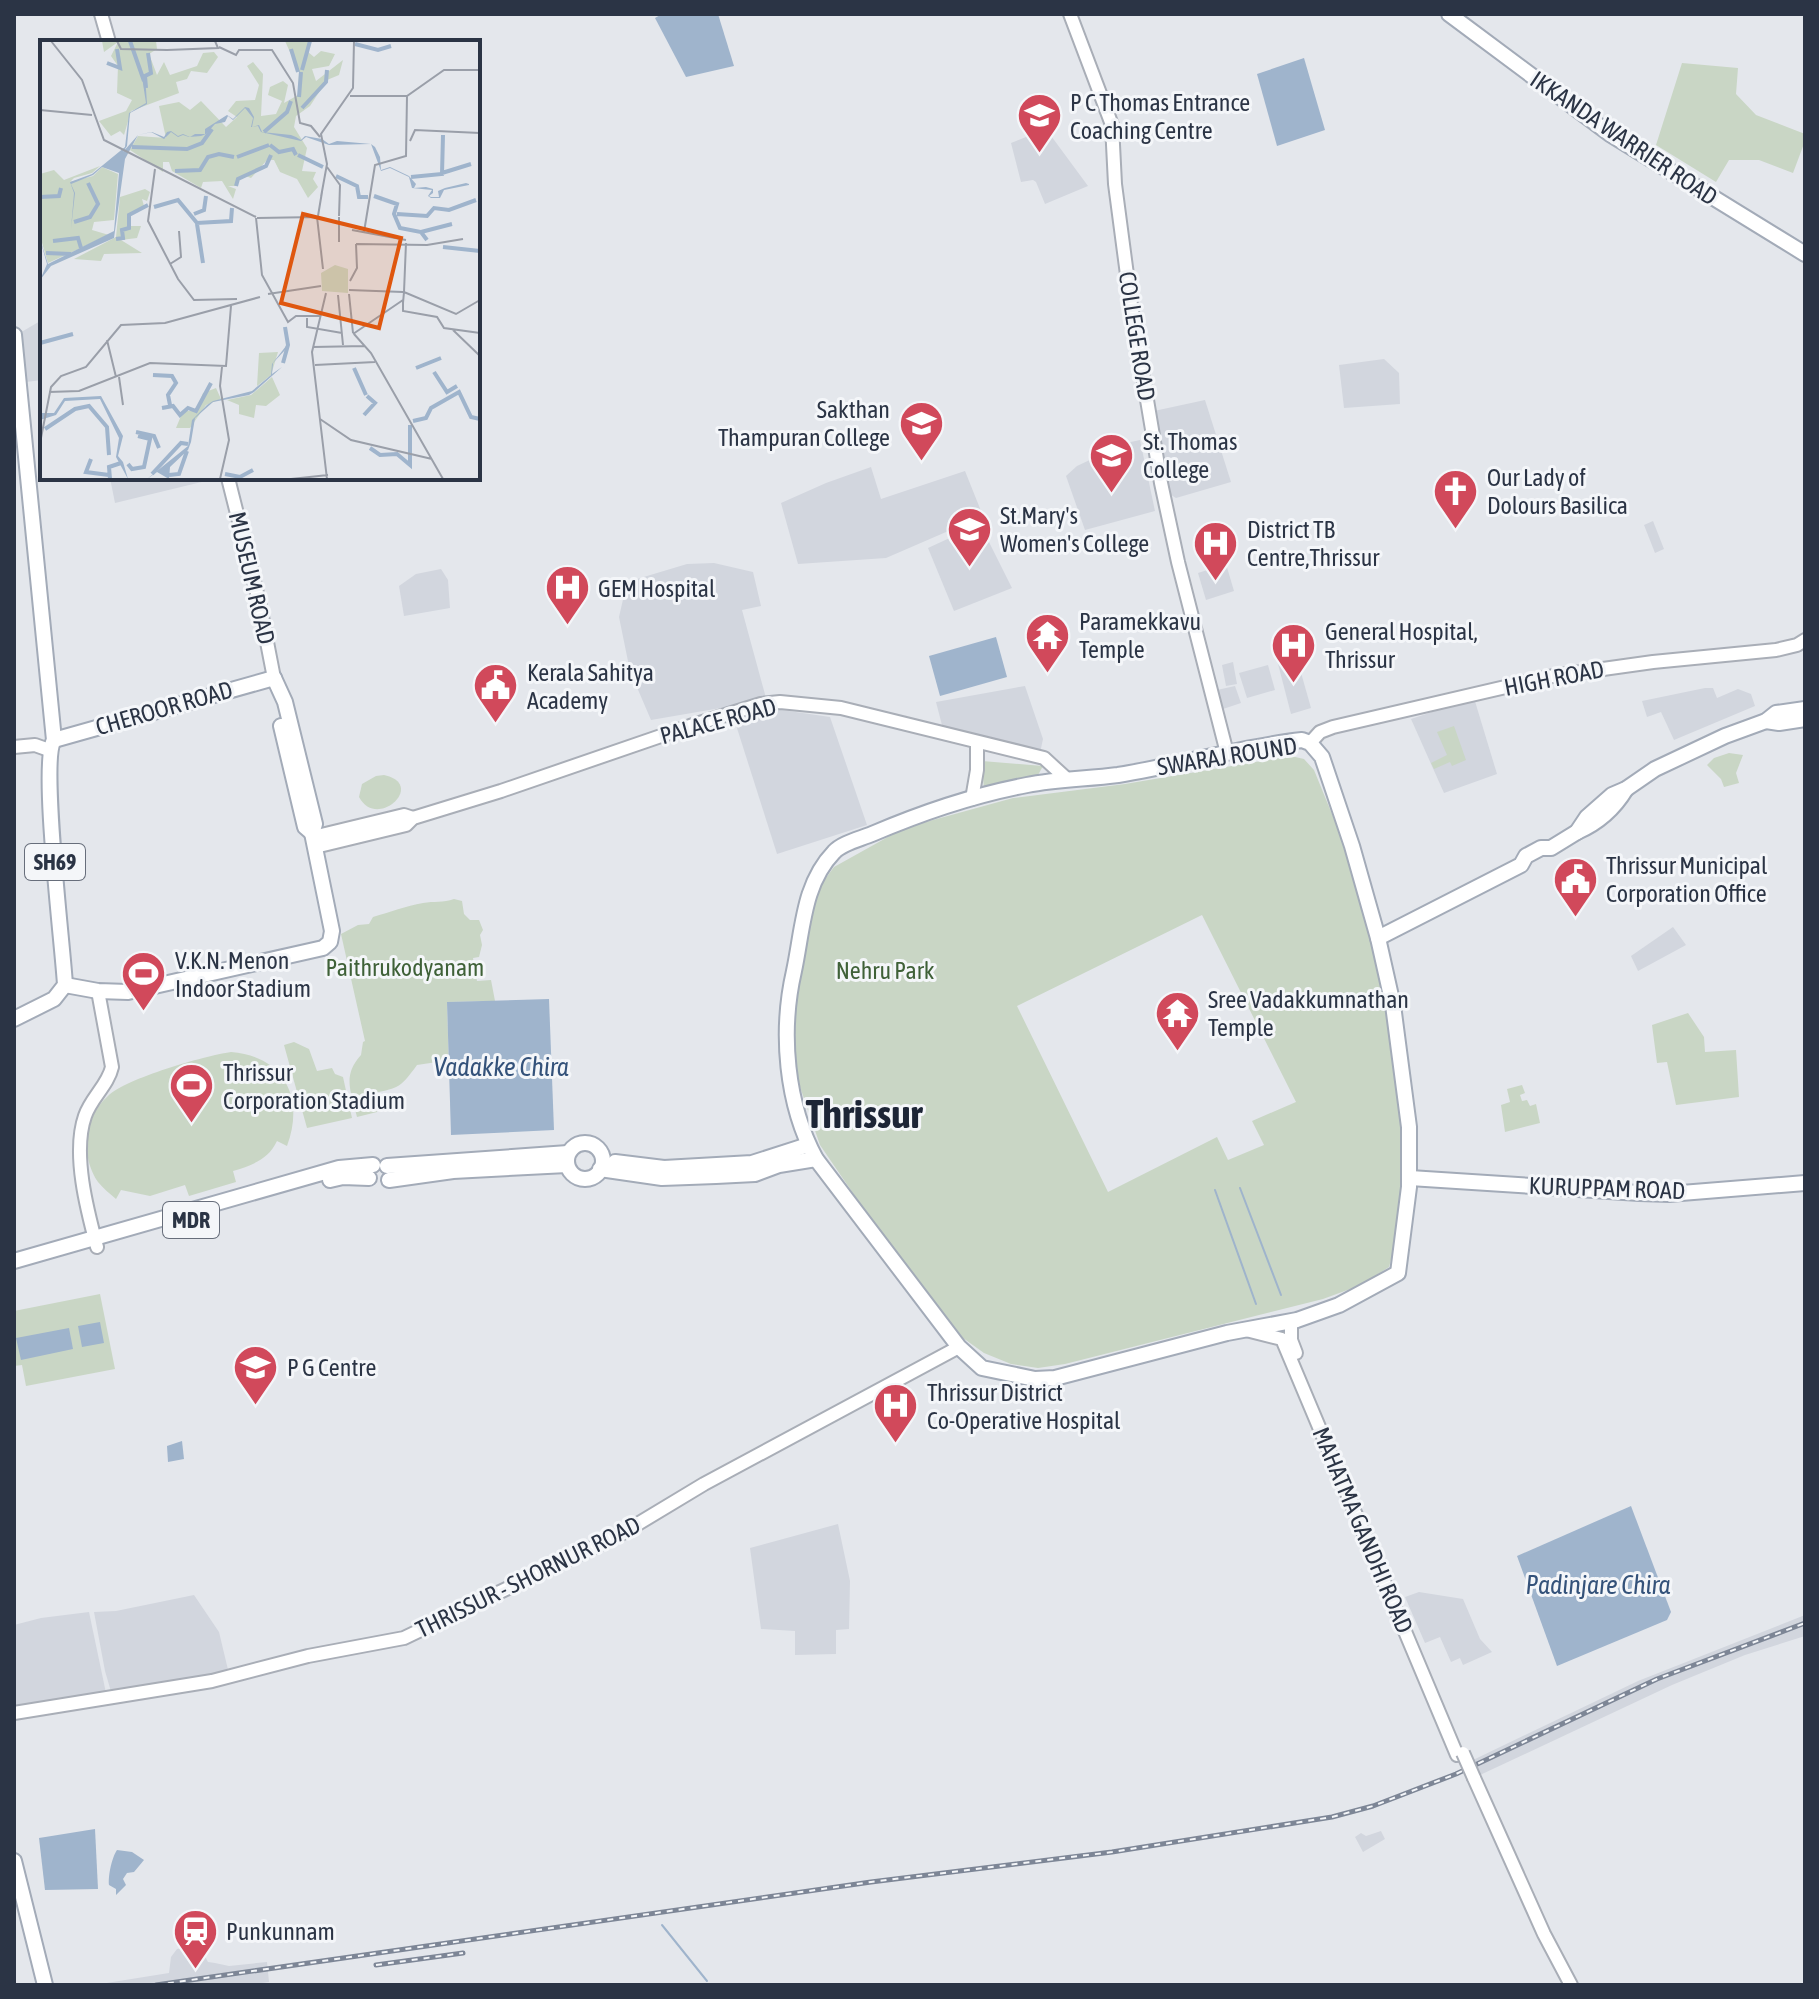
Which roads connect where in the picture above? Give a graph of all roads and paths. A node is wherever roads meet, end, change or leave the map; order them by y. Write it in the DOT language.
graph roads {
  1 [pos="101,14"];
  2 [pos="1070,14"];
  3 [pos="1449,14"];
  4 [pos="1461,14"];
  5 [pos="108,40"];
  6 [pos="1805,244"];
  7 [pos="1805,254"];
  8 [pos="14,335"];
  9 [pos="229,480"];
  10 [pos="1805,640"];
  11 [pos="274,678"];
  12 [pos="1805,709"];
  13 [pos="1805,719"];
  14 [pos="1766,721"];
  15 [pos="977,743"];
  16 [pos="1310,743"];
  17 [pos="51,745"];
  18 [pos="14,747"];
  19 [pos="1227,753"];
  20 [pos="1068,780"];
  21 [pos="1626,789"];
  22 [pos="972,799"];
  23 [pos="1577,832"];
  24 [pos="313,839"];
  25 [pos="1378,938"];
  26 [pos="65,985"];
  27 [pos="98,991"];
  28 [pos="14,1019"];
  29 [pos="808,1145"];
  30 [pos="568,1159"];
  31 [pos="816,1159"];
  32 [pos="601,1165"];
  33 [pos="1410,1178"];
  34 [pos="1805,1183"];
  35 [pos="96,1243"];
  36 [pos="42,1258"];
  37 [pos="14,1261"];
  38 [pos="14,1269"];
  39 [pos="1291,1321"];
  40 [pos="1246,1330"];
  41 [pos="959,1347"];
  42 [pos="14,1713"];
  43 [pos="1460,1754"];
  44 [pos="1470,1778"];
  45 [pos="14,1861"];
  46 [pos="45,1985"];
  47 [pos="1564,1985"];
  48 [pos="1571,1985"];
  1 -- 5 [label="main road"];
  2 -- 19 [label="main road, COLLEGE ROAD"];
  3 -- 7 [label="main road, IKKANDA WARRIER ROAD"];
  4 -- 6 [label="main road, IKKANDA WARRIER ROAD"];
  8 -- 17 [label="main road"];
  9 -- 11 [label="main road, MUSEUM ROAD"];
  10 -- 16 [label="main road, HIGH ROAD"];
  11 -- 17 [label="main road, CHEROOR ROAD"];
  11 -- 24 [label="main road"];
  12 -- 14 [label="main road"];
  13 -- 14 [label="main road"];
  14 -- 21 [label="main road"];
  15 -- 20 [label="main road, PALACE ROAD"];
  15 -- 22 [label="main road"];
  15 -- 24 [label="main road, PALACE ROAD"];
  16 -- 19 [label="main road, SWARAJ ROUND"];
  16 -- 25 [label="main road, SWARAJ ROUND"];
  17 -- 18 [label="main road, CHEROOR ROAD"];
  17 -- 26 [label="main road, SH69"];
  19 -- 20 [label="main road, SWARAJ ROUND"];
  20 -- 22 [label="main road, SWARAJ ROUND"];
  21 -- 23 [label="main road"];
  21 -- 23 [label="main road"];
  22 -- 29 [label="main road, SWARAJ ROUND"];
  23 -- 25 [label="main road"];
  24 -- 27 [label="main road"];
  25 -- 33 [label="main road, SWARAJ ROUND"];
  26 -- 27 [label="main road"];
  26 -- 28 [label="main road"];
  27 -- 35 [label="main road"];
  29 -- 31 [label="main road, SWARAJ ROUND"];
  29 -- 32 [label="main road"];
  30 -- 32 [label="main road"];
  30 -- 32 [label="main road"];
  30 -- 35 [label="main road, MDR"];
  31 -- 32 [label="main road"];
  31 -- 41 [label="main road, SWARAJ ROUND"];
  33 -- 34 [label="main road, KURUPPAM ROAD"];
  33 -- 39 [label="main road, SWARAJ ROUND"];
  35 -- 36 [label="main road, MDR"];
  36 -- 37 [label="main road, MDR"];
  36 -- 38 [label="main road, MDR"];
  39 -- 40 [label="main road, SWARAJ ROUND"];
  39 -- 43 [label="main road, MAHATMA GANDHI ROAD"];
  40 -- 41 [label="main road, SWARAJ ROUND"];
  40 -- 43 [label="main road, MAHATMA GANDHI ROAD"];
  41 -- 42 [label="main road, THRISSUR - SHORNUR ROAD"];
  43 -- 44 [label="main road"];
  44 -- 47 [label="main road"];
  44 -- 48 [label="main road"];
  45 -- 46 [label="main road"];
}
